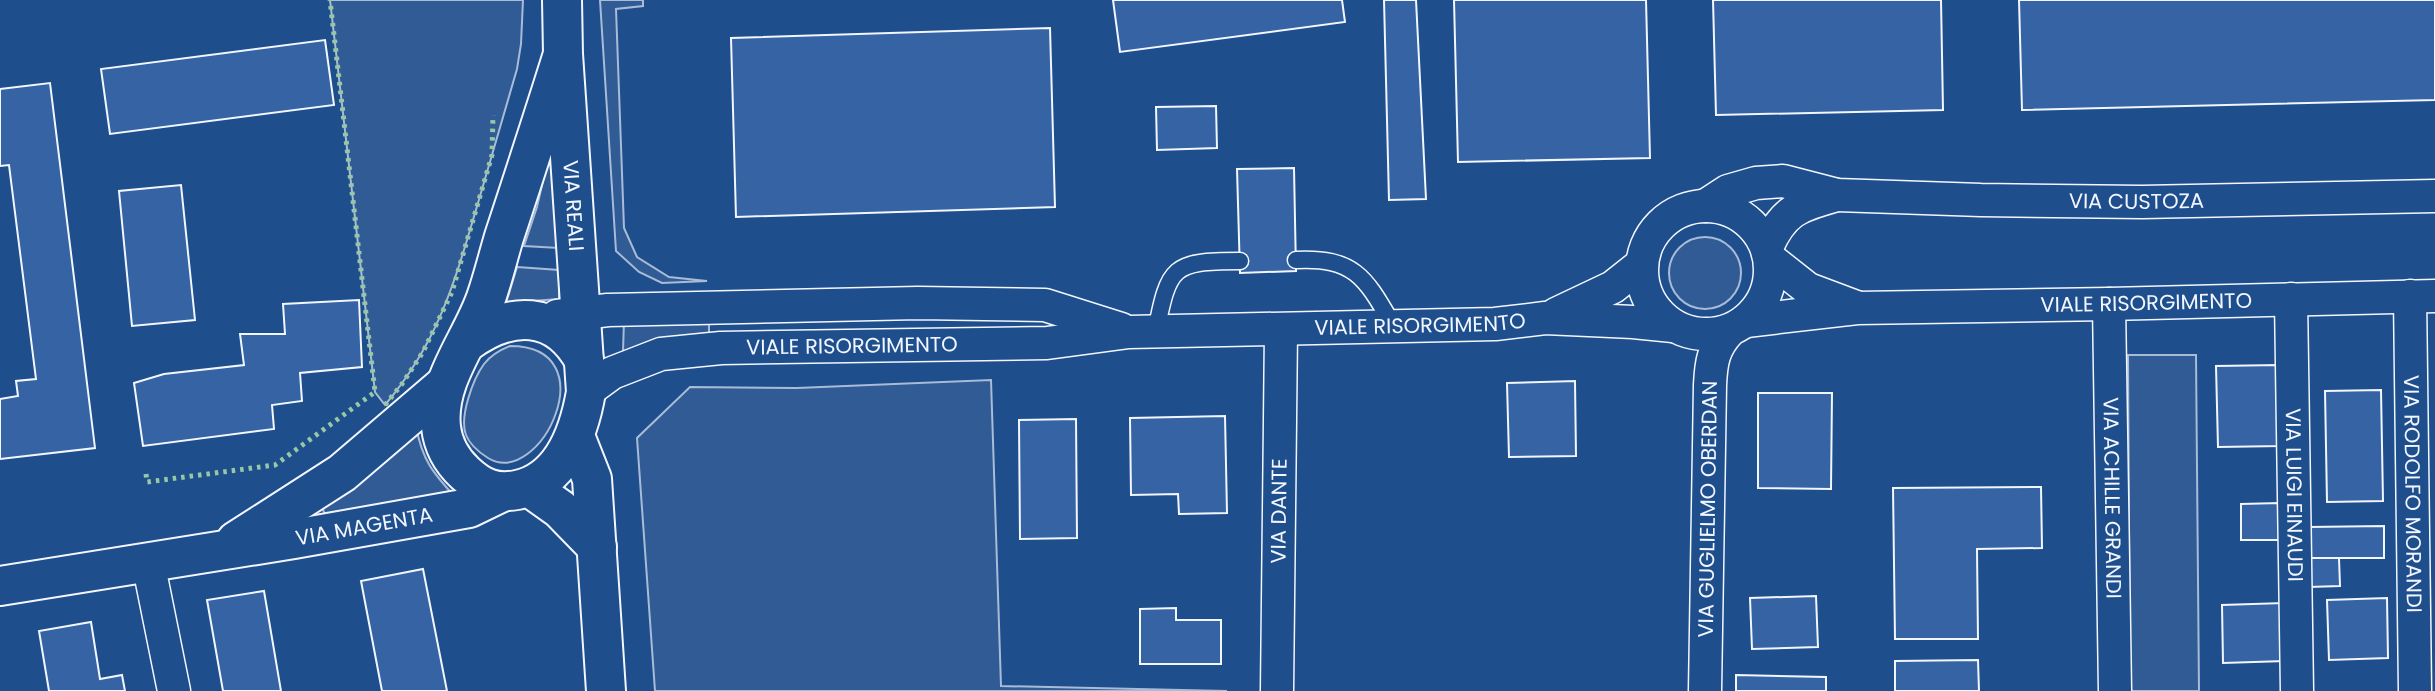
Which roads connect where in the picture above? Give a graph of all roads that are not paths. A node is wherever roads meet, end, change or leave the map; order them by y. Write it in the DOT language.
graph roads {
  1 [pos="562,0"];
  2 [pos="563,54"];
  3 [pos="1837,195"];
  4 [pos="2435,195"];
  5 [pos="1705,206"];
  6 [pos="1768,253"];
  7 [pos="1296,260"];
  8 [pos="1240,261"];
  9 [pos="1642,264"];
  10 [pos="2423,296"];
  11 [pos="2291,299"];
  12 [pos="590,301"];
  13 [pos="2109,304"];
  14 [pos="1857,308"];
  15 [pos="1545,318"];
  16 [pos="530,319"];
  17 [pos="1673,326"];
  18 [pos="1737,326"];
  19 [pos="1394,327"];
  20 [pos="1281,330"];
  21 [pos="1143,332"];
  22 [pos="467,342"];
  23 [pos="585,376"];
  24 [pos="444,385"];
  25 [pos="575,436"];
  26 [pos="515,490"];
  27 [pos="597,547"];
  28 [pos="225,548"];
  29 [pos="148,562"];
  30 [pos="0,586"];
  31 [pos="174,691"];
  32 [pos="606,691"];
  33 [pos="1277,691"];
  34 [pos="1705,691"];
  35 [pos="2115,691"];
  36 [pos="2297,691"];
  37 [pos="2415,691"];
  1 -- 2 [label="main road, VIA REALI"];
  2 -- 12 [label="main road, VIA REALI"];
  2 -- 22 [label="main road, VIA REALI"];
  3 -- 4 [label="street, VIA CUSTOZA"];
  3 -- 5 [label="street"];
  3 -- 6 [label="street"];
  5 -- 6 [label="street"];
  5 -- 9 [label="street"];
  6 -- 14 [label="street"];
  6 -- 18 [label="street"];
  7 -- 19 [label="lane"];
  8 -- 21 [label="lane"];
  9 -- 15 [label="street"];
  9 -- 17 [label="street"];
  10 -- 11 [label="street, VIALE RISORGIMENTO"];
  10 -- 37 [label="street, VIA RODOLFO MORANDI"];
  11 -- 13 [label="street, VIALE RISORGIMENTO"];
  11 -- 36 [label="street, VIA LUIGI EINAUDI"];
  12 -- 16 [label="street, VIALE RISORGIMENTO"];
  12 -- 21 [label="street, VIALE RISORGIMENTO"];
  12 -- 23 [label="main road, VIA REALI"];
  13 -- 14 [label="street, VIALE RISORGIMENTO"];
  13 -- 35 [label="street, VIA ACHILLE GRANDI"];
  14 -- 18 [label="street"];
  15 -- 17 [label="street"];
  15 -- 19 [label="street, VIALE RISORGIMENTO"];
  16 -- 22 [label="main road"];
  16 -- 23 [label="main road"];
  17 -- 18 [label="street"];
  18 -- 34 [label="street, VIA GUGLIELMO OBERDAN"];
  19 -- 20 [label="street, VIALE RISORGIMENTO"];
  20 -- 21 [label="street, VIALE RISORGIMENTO"];
  20 -- 33 [label="street, VIA DANTE"];
  21 -- 23 [label="street, VIALE RISORGIMENTO"];
  22 -- 24 [label="main road"];
  23 -- 25 [label="main road"];
  24 -- 26 [label="main road"];
  24 -- 28 [label="main road, VIA MAGENTA"];
  25 -- 26 [label="main road"];
  25 -- 27 [label="main road"];
  26 -- 27 [label="main road"];
  26 -- 28 [label="main road, VIA MAGENTA"];
  27 -- 32 [label="main road"];
  28 -- 29 [label="main road, VIA MAGENTA"];
  29 -- 30 [label="main road, VIA MAGENTA"];
  29 -- 31 [label="street"];
}
